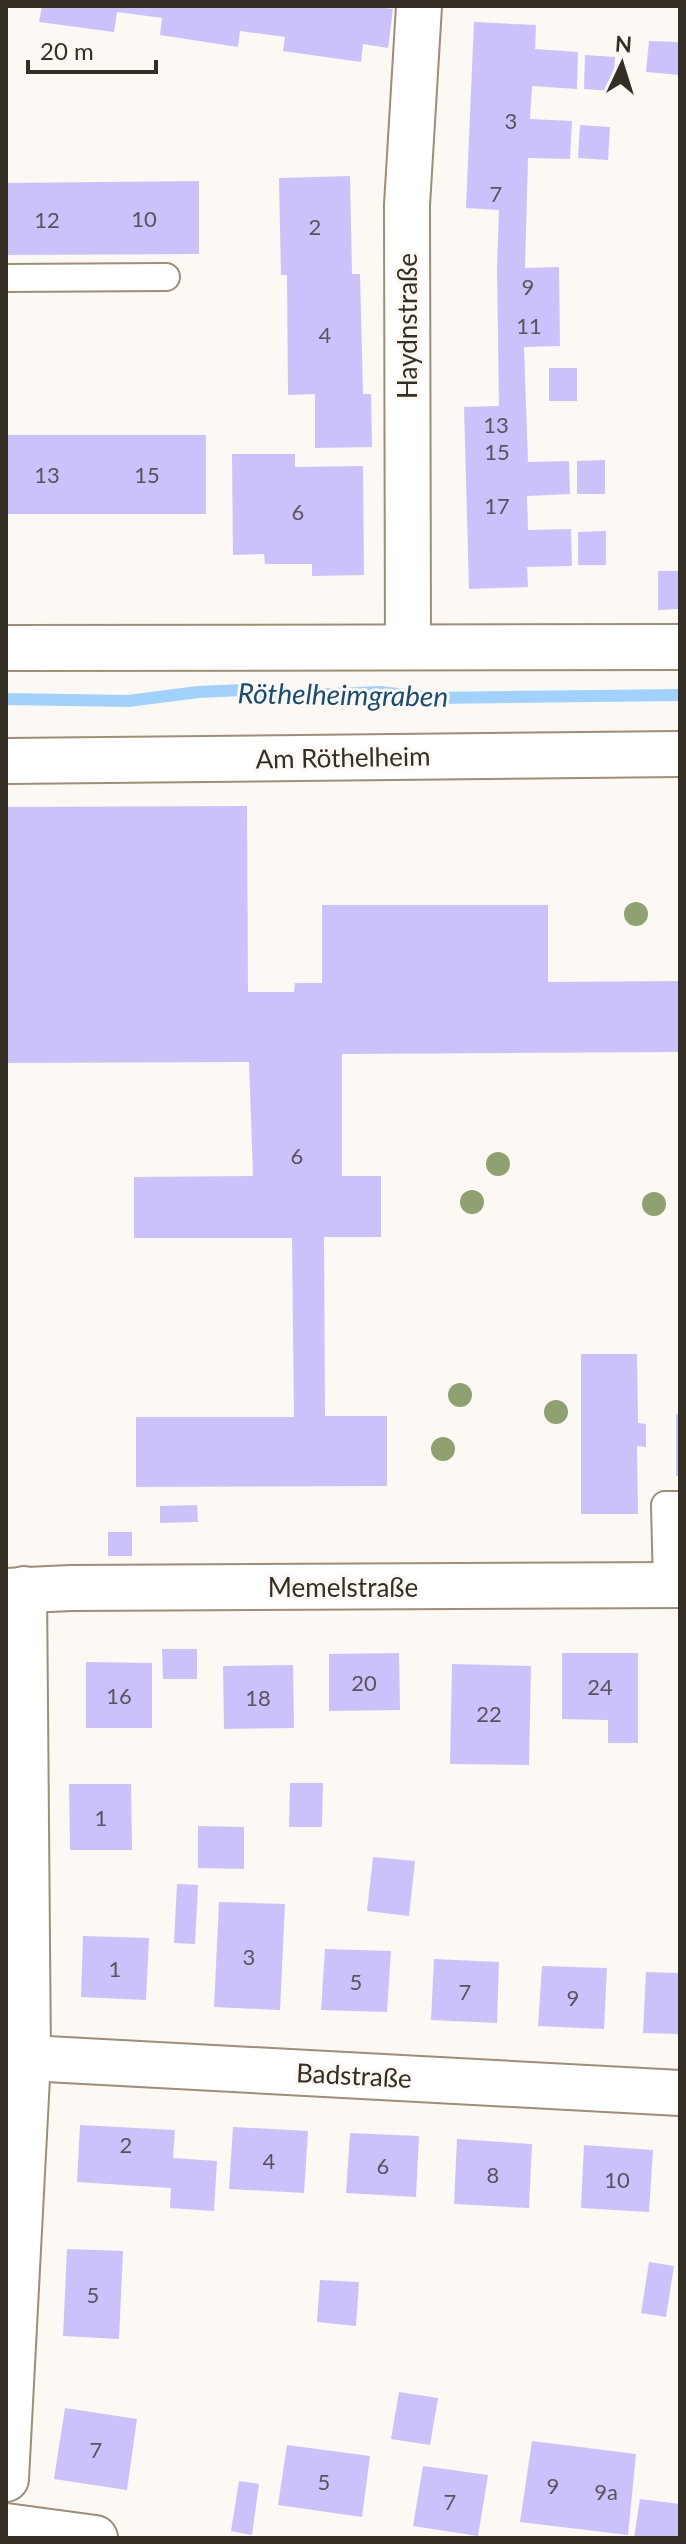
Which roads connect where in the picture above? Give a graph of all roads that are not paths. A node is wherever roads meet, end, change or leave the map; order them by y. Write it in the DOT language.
graph roads {
  1 [pos="419,6"];
  2 [pos="166,277"];
  3 [pos="6,278"];
  4 [pos="408,647"];
  5 [pos="680,647"];
  6 [pos="6,648"];
  7 [pos="680,754"];
  8 [pos="6,761"];
  9 [pos="680,1505"];
  10 [pos="674,1586"];
  11 [pos="15,1590"];
  12 [pos="28,2058"];
  13 [pos="680,2093"];
  14 [pos="6,2479"];
  15 [pos="6,2526"];
  16 [pos="95,2538"];
  1 -- 4 [label="street, Haydnstraße"];
  2 -- 3 [label="lane"];
  4 -- 5 [label="street"];
  4 -- 6 [label="street"];
  7 -- 8 [label="street, Am Röthelheim"];
  9 -- 10 [label="lane"];
  10 -- 11 [label="street, Memelstraße"];
  11 -- 12 [label="street"];
  12 -- 13 [label="street, Badstraße"];
  12 -- 14 [label="street"];
  15 -- 16 [label="street"];
}
